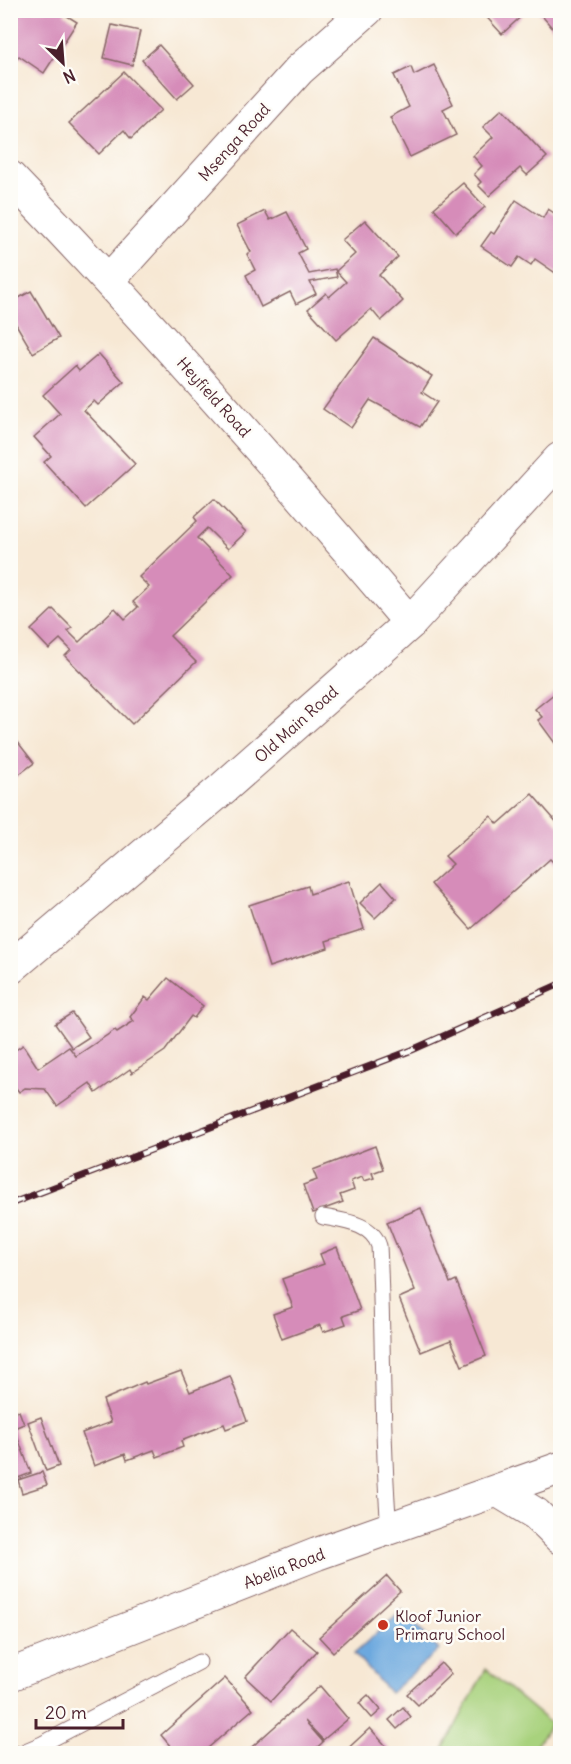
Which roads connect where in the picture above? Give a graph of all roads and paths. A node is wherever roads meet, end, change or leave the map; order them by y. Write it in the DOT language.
graph roads {
  1 [pos="367,10"];
  2 [pos="10,177"];
  3 [pos="109,280"];
  4 [pos="561,459"];
  5 [pos="410,622"];
  6 [pos="10,968"];
  7 [pos="323,1217"];
  8 [pos="561,1467"];
  9 [pos="498,1491"];
  10 [pos="389,1529"];
  11 [pos="561,1538"];
  12 [pos="199,1662"];
  13 [pos="10,1675"];
  14 [pos="18,1754"];
  1 -- 3 [label="street, Msenga Road"];
  2 -- 3 [label="street, Heyfield Road"];
  3 -- 5 [label="street, Heyfield Road"];
  4 -- 5 [label="street, Old Main Road"];
  5 -- 6 [label="street, Old Main Road"];
  7 -- 10 [label="lane"];
  8 -- 9 [label="street, Abelia Road"];
  9 -- 10 [label="street, Abelia Road"];
  9 -- 11 [label="street"];
  10 -- 13 [label="street, Abelia Road"];
  12 -- 14 [label="lane"];
}
